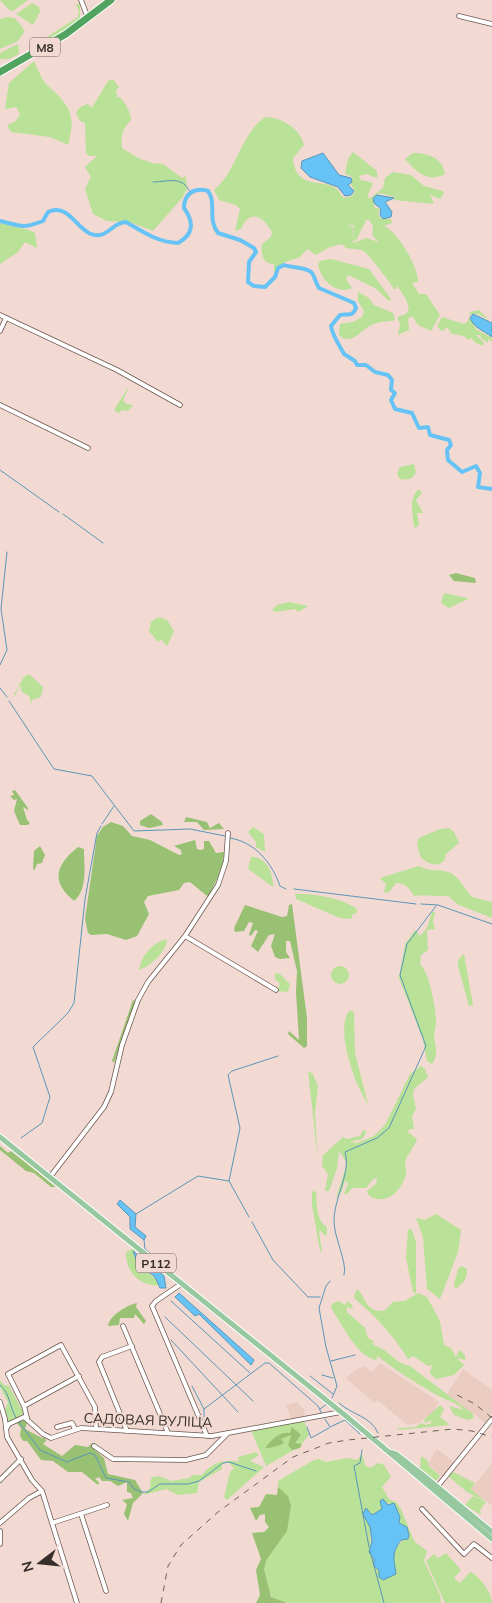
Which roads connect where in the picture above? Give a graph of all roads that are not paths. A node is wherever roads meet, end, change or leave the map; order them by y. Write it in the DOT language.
graph roads {
  1 [pos="81,0"];
  2 [pos="111,0"];
  3 [pos="458,16"];
  4 [pos="88,18"];
  5 [pos="492,24"];
  6 [pos="0,72"];
  7 [pos="0,315"];
  8 [pos="6,318"];
  9 [pos="0,331"];
  10 [pos="0,405"];
  11 [pos="180,405"];
  12 [pos="88,448"];
  13 [pos="228,833"];
  14 [pos="187,937"];
  15 [pos="276,990"];
  16 [pos="0,1137"];
  17 [pos="50,1177"];
  18 [pos="181,1284"];
  19 [pos="124,1326"];
  20 [pos="132,1346"];
  21 [pos="79,1376"];
  22 [pos="0,1402"];
  23 [pos="24,1406"];
  24 [pos="341,1412"];
  25 [pos="27,1418"];
  26 [pos="5,1419"];
  27 [pos="492,1419"];
  28 [pos="11,1423"];
  29 [pos="57,1428"];
  30 [pos="6,1429"];
  31 [pos="75,1429"];
  32 [pos="96,1429"];
  33 [pos="127,1431"];
  34 [pos="168,1433"];
  35 [pos="228,1433"];
  36 [pos="207,1436"];
  37 [pos="94,1446"];
  38 [pos="22,1459"];
  39 [pos="0,1480"];
  40 [pos="436,1488"];
  41 [pos="42,1491"];
  42 [pos="107,1506"];
  43 [pos="422,1509"];
  44 [pos="81,1514"];
  45 [pos="0,1523"];
  46 [pos="52,1523"];
  47 [pos="0,1531"];
  48 [pos="492,1532"];
  49 [pos="492,1539"];
  50 [pos="0,1544"];
  51 [pos="492,1558"];
  52 [pos="106,1591"];
  53 [pos="77,1603"];
  1 -- 4 [label="street"];
  2 -- 4 [label="highway, М8"];
  3 -- 5 [label="street"];
  4 -- 6 [label="highway, М8"];
  7 -- 8 [label="street"];
  8 -- 9 [label="street"];
  8 -- 11 [label="street"];
  10 -- 12 [label="street"];
  13 -- 14 [label="street"];
  14 -- 15 [label="street"];
  14 -- 17 [label="street"];
  16 -- 17 [label="main road, Р112"];
  17 -- 18 [label="main road, Р112"];
  18 -- 24 [label="main road, Р112"];
  18 -- 36 [label="street"];
  19 -- 20 [label="street"];
  20 -- 33 [label="street"];
  20 -- 34 [label="street"];
  21 -- 23 [label="street"];
  21 -- 23 [label="street"];
  21 -- 32 [label="street"];
  22 -- 26 [label="street"];
  23 -- 25 [label="street"];
  24 -- 35 [label="street, САДОВАЯ ВУЛІЦА"];
  24 -- 40 [label="main road, Р112"];
  25 -- 28 [label="street"];
  25 -- 31 [label="street, САДОВАЯ ВУЛІЦА"];
  26 -- 28 [label="street"];
  26 -- 30 [label="street"];
  27 -- 40 [label="street"];
  28 -- 30 [label="street"];
  29 -- 31 [label="street"];
  30 -- 38 [label="street"];
  31 -- 32 [label="street, САДОВАЯ ВУЛІЦА"];
  32 -- 33 [label="street, САДОВАЯ ВУЛІЦА"];
  33 -- 34 [label="street, САДОВАЯ ВУЛІЦА"];
  34 -- 36 [label="street, САДОВАЯ ВУЛІЦА"];
  35 -- 36 [label="street, САДОВАЯ ВУЛІЦА"];
  35 -- 37 [label="street"];
  38 -- 39 [label="street"];
  38 -- 41 [label="street"];
  40 -- 48 [label="main road, Р112"];
  40 -- 49 [label="main road, Р112"];
  41 -- 45 [label="street"];
  41 -- 46 [label="street"];
  42 -- 44 [label="street"];
  43 -- 51 [label="street"];
  44 -- 46 [label="street"];
  44 -- 52 [label="street"];
  46 -- 53 [label="street"];
  47 -- 50 [label="street"];
}
